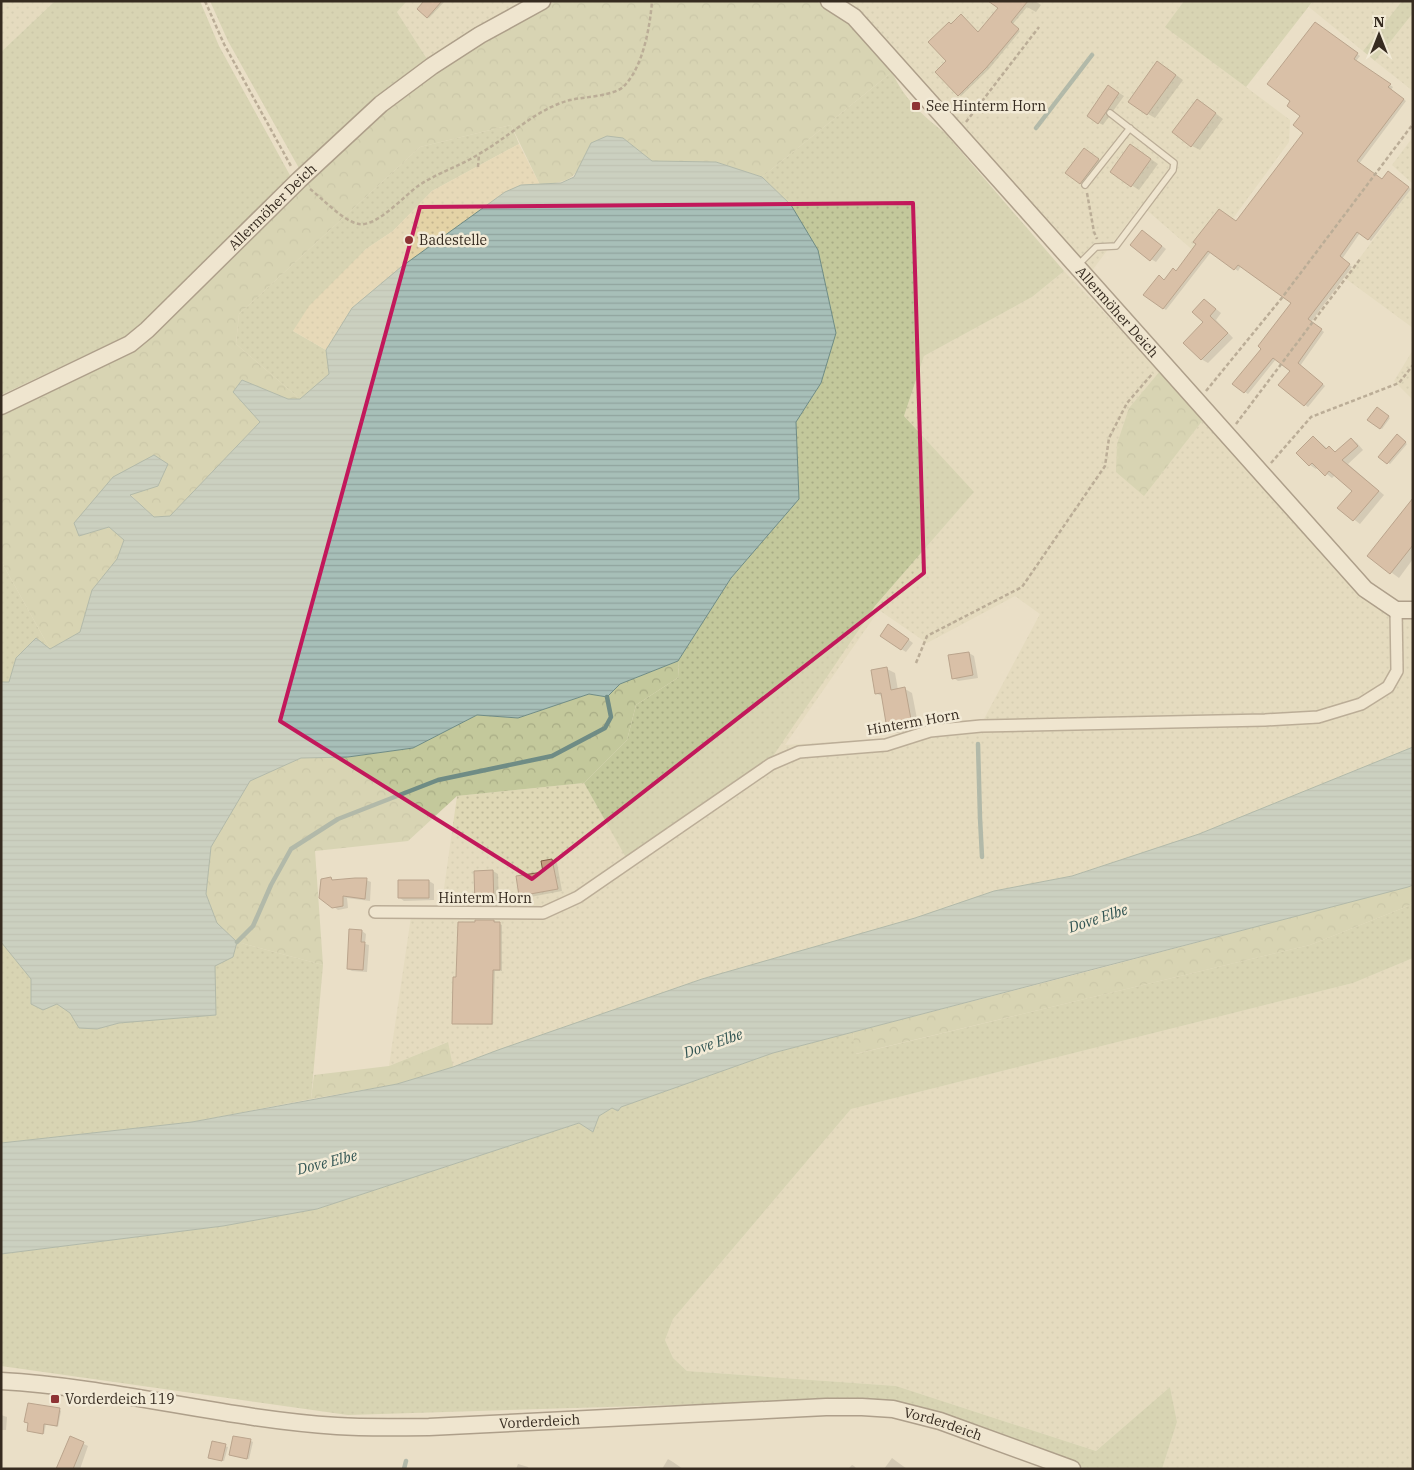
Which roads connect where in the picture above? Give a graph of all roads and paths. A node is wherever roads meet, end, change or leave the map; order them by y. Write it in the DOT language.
graph roads {
  1 [pos="205,1"];
  2 [pos="542,1"];
  3 [pos="652,1"];
  4 [pos="829,1"];
  5 [pos="1039,27"];
  6 [pos="1110,113"];
  7 [pos="1413,124"];
  8 [pos="1130,128"];
  9 [pos="958,133"];
  10 [pos="479,154"];
  11 [pos="478,167"];
  12 [pos="298,180"];
  13 [pos="1086,185"];
  14 [pos="315,193"];
  15 [pos="1096,247"];
  16 [pos="1361,258"];
  17 [pos="1077,267"];
  18 [pos="1162,362"];
  19 [pos="1413,365"];
  20 [pos="1198,402"];
  21 [pos="1,406"];
  22 [pos="1228,435"];
  23 [pos="1262,473"];
  24 [pos="1396,610"];
  25 [pos="1413,610"];
  26 [pos="916,663"];
  27 [pos="375,912"];
  28 [pos="1,1381"];
  29 [pos="1072,1469"];
  1 -- 12 [label="path"];
  2 -- 12 [label="street, Allermöher Deich"];
  3 -- 10 [label="path"];
  4 -- 9 [label="street, Allermöher Deich"];
  5 -- 9 [label="path"];
  6 -- 8 [label="lane"];
  7 -- 20 [label="path"];
  8 -- 13 [label="lane"];
  8 -- 15 [label="lane"];
  9 -- 17 [label="street, Allermöher Deich"];
  10 -- 11 [label="path"];
  10 -- 14 [label="path"];
  12 -- 21 [label="street, Allermöher Deich"];
  13 -- 15 [label="path"];
  15 -- 17 [label="lane"];
  16 -- 22 [label="path"];
  17 -- 18 [label="street, Allermöher Deich"];
  18 -- 20 [label="street, Allermöher Deich"];
  18 -- 26 [label="path"];
  19 -- 23 [label="path"];
  20 -- 22 [label="street, Allermöher Deich"];
  22 -- 23 [label="street, Allermöher Deich"];
  23 -- 24 [label="street, Allermöher Deich"];
  24 -- 25 [label="street"];
  24 -- 27 [label="street, Hinterm Horn"];
  28 -- 29 [label="street, Vorderdeich"];
}
